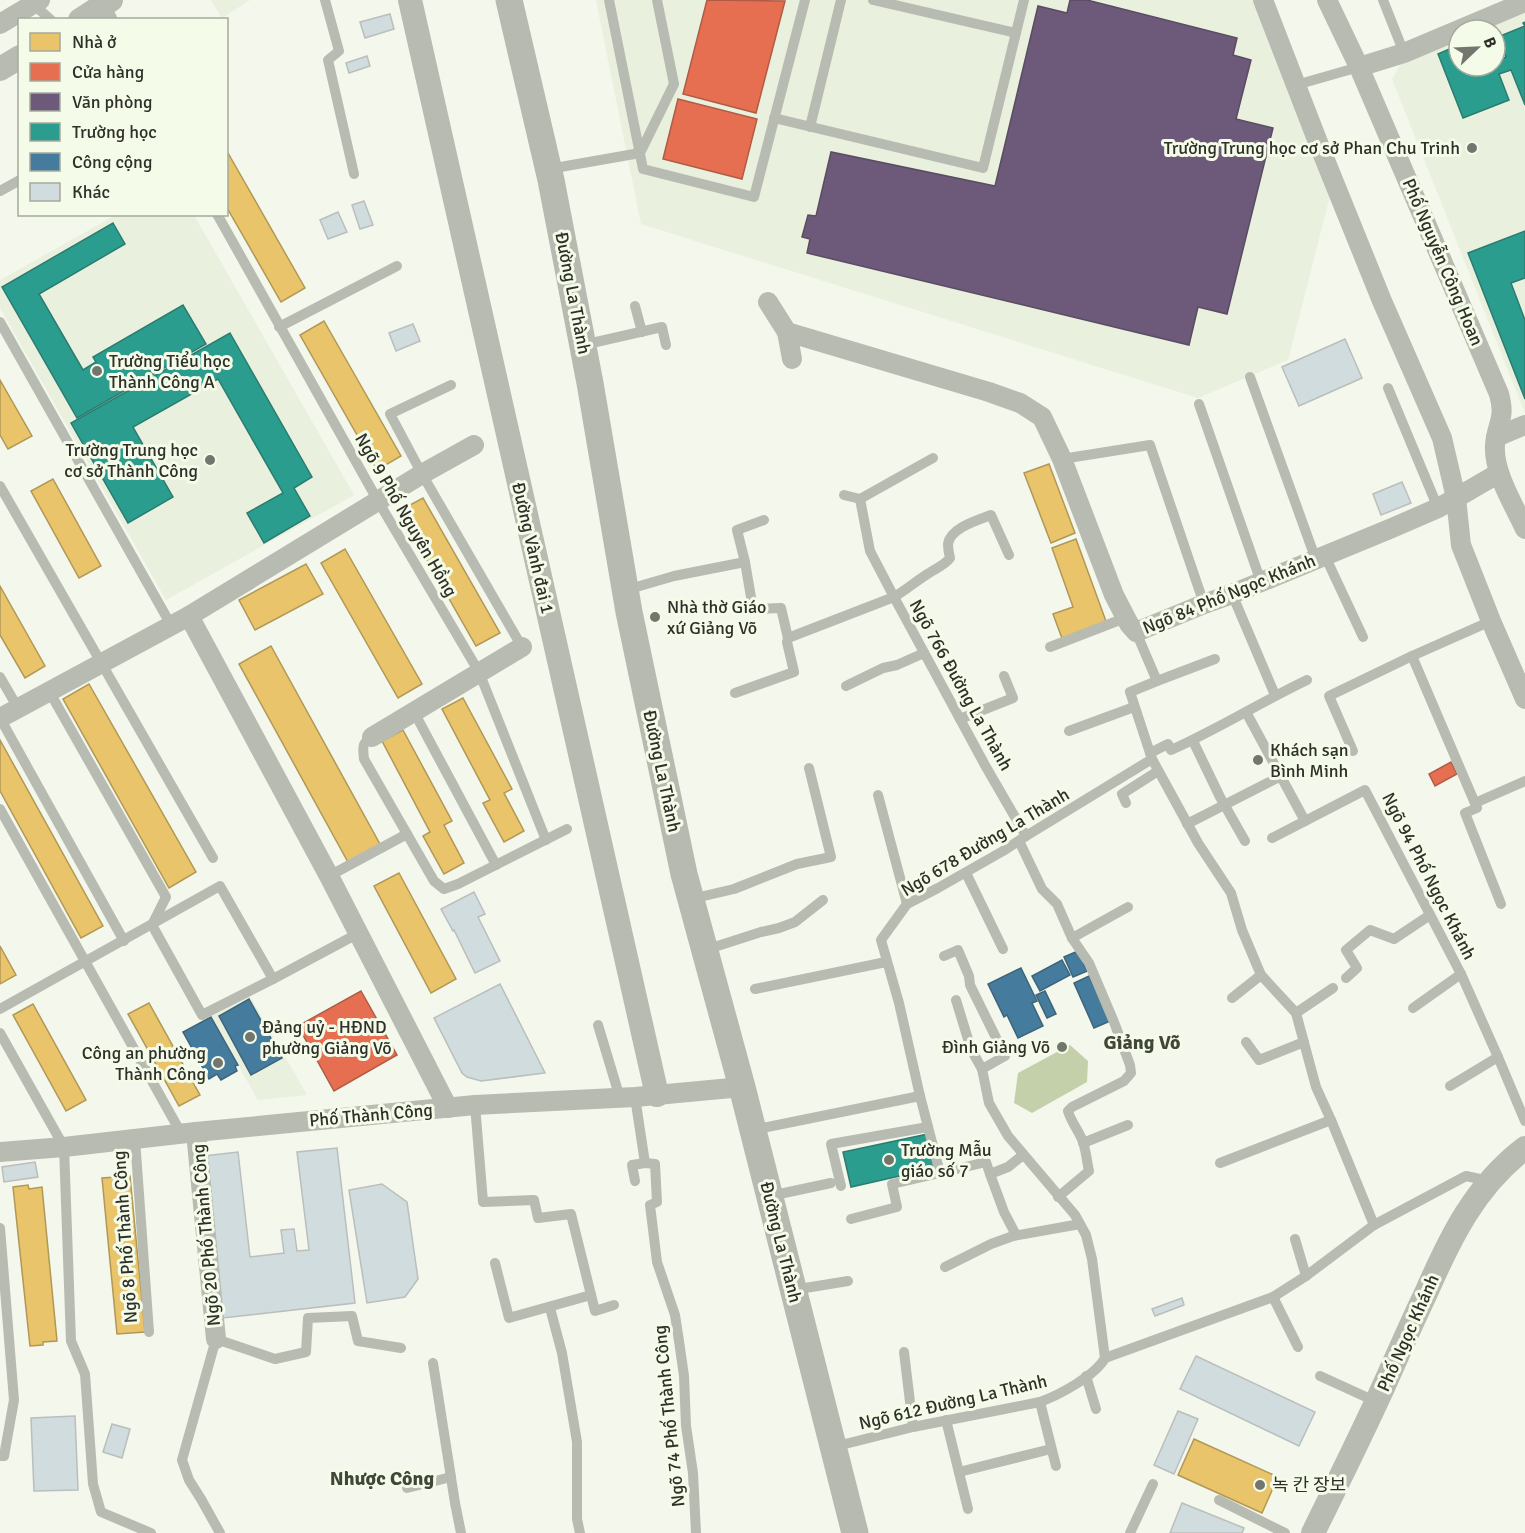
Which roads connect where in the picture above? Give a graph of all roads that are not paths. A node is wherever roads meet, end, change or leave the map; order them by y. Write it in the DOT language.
graph roads {
  1 [pos="325,0"];
  2 [pos="410,0"];
  3 [pos="509,0"];
  4 [pos="609,0"];
  5 [pos="657,0"];
  6 [pos="805,0"];
  7 [pos="841,0"];
  8 [pos="873,0"];
  9 [pos="1024,0"];
  10 [pos="1263,0"];
  11 [pos="1327,0"];
  12 [pos="1383,0"];
  13 [pos="35,1"];
  14 [pos="1525,2"];
  15 [pos="1500,5"];
  16 [pos="110,8"];
  17 [pos="49,18"];
  18 [pos="85,18"];
  19 [pos="0,24"];
  20 [pos="1016,33"];
  21 [pos="1404,53"];
  22 [pos="18,58"];
  23 [pos="1359,67"];
  24 [pos="0,69"];
  25 [pos="1296,85"];
  26 [pos="774,118"];
  27 [pos="810,127"];
  28 [pos="640,153"];
  29 [pos="549,169"];
  30 [pos="354,174"];
  31 [pos="18,181"];
  32 [pos="0,191"];
  33 [pos="218,216"];
  34 [pos="397,266"];
  35 [pos="768,302"];
  36 [pos="635,306"];
  37 [pos="0,322"];
  38 [pos="279,327"];
  39 [pos="642,332"];
  40 [pos="787,332"];
  41 [pos="582,345"];
  42 [pos="666,345"];
  43 [pos="792,358"];
  44 [pos="1250,377"];
  45 [pos="451,385"];
  46 [pos="1388,388"];
  47 [pos="1200,404"];
  48 [pos="1525,425"];
  49 [pos="1496,437"];
  50 [pos="474,445"];
  51 [pos="933,458"];
  52 [pos="1062,459"];
  53 [pos="1499,473"];
  54 [pos="422,474"];
  55 [pos="1,491"];
  56 [pos="844,495"];
  57 [pos="1456,498"];
  58 [pos="860,499"];
  59 [pos="378,501"];
  60 [pos="1438,508"];
  61 [pos="764,519"];
  62 [pos="1525,529"];
  63 [pos="1009,555"];
  64 [pos="1321,558"];
  65 [pos="745,562"];
  66 [pos="1261,582"];
  67 [pos="626,590"];
  68 [pos="1232,594"];
  69 [pos="894,597"];
  70 [pos="1204,604"];
  71 [pos="189,615"];
  72 [pos="1491,621"];
  73 [pos="171,625"];
  74 [pos="1131,625"];
  75 [pos="788,638"];
  76 [pos="1363,638"];
  77 [pos="522,647"];
  78 [pos="1050,647"];
  79 [pos="924,653"];
  80 [pos="1412,656"];
  81 [pos="1215,659"];
  82 [pos="102,663"];
  83 [pos="478,672"];
  84 [pos="1004,676"];
  85 [pos="0,677"];
  86 [pos="1306,680"];
  87 [pos="1157,681"];
  88 [pos="846,686"];
  89 [pos="50,691"];
  90 [pos="735,693"];
  91 [pos="1275,695"];
  92 [pos="1525,699"];
  93 [pos="1134,707"];
  94 [pos="18,708"];
  95 [pos="414,712"];
  96 [pos="1246,712"];
  97 [pos="0,718"];
  98 [pos="960,719"];
  99 [pos="1069,731"];
  100 [pos="372,737"];
  101 [pos="1192,741"];
  102 [pos="1353,751"];
  103 [pos="1151,756"];
  104 [pos="809,768"];
  105 [pos="1158,771"];
  106 [pos="1281,776"];
  107 [pos="1525,781"];
  108 [pos="878,795"];
  109 [pos="1475,802"];
  110 [pos="1126,803"];
  111 [pos="1224,804"];
  112 [pos="0,809"];
  113 [pos="1305,821"];
  114 [pos="1187,824"];
  115 [pos="567,829"];
  116 [pos="407,834"];
  117 [pos="1023,838"];
  118 [pos="1272,838"];
  119 [pos="546,840"];
  120 [pos="1245,841"];
  121 [pos="213,858"];
  122 [pos="496,865"];
  123 [pos="966,873"];
  124 [pos="329,876"];
  125 [pos="691,899"];
  126 [pos="823,900"];
  127 [pos="907,904"];
  128 [pos="1501,904"];
  129 [pos="1128,908"];
  130 [pos="1430,915"];
  131 [pos="152,925"];
  132 [pos="359,933"];
  133 [pos="1072,938"];
  134 [pos="124,940"];
  135 [pos="1004,949"];
  136 [pos="705,950"];
  137 [pos="944,956"];
  138 [pos="84,961"];
  139 [pos="886,962"];
  140 [pos="1461,974"];
  141 [pos="1261,975"];
  142 [pos="1346,978"];
  143 [pos="273,979"];
  144 [pos="1333,988"];
  145 [pos="755,989"];
  146 [pos="1232,998"];
  147 [pos="956,999"];
  148 [pos="1413,1008"];
  149 [pos="0,1009"];
  150 [pos="1296,1014"];
  151 [pos="598,1025"];
  152 [pos="0,1033"];
  153 [pos="1246,1042"];
  154 [pos="1304,1042"];
  155 [pos="1498,1057"];
  156 [pos="982,1070"];
  157 [pos="1450,1086"];
  158 [pos="742,1087"];
  159 [pos="920,1096"];
  160 [pos="637,1097"];
  161 [pos="475,1105"];
  162 [pos="448,1108"];
  163 [pos="1331,1120"];
  164 [pos="1525,1121"];
  165 [pos="1128,1125"];
  166 [pos="928,1126"];
  167 [pos="753,1130"];
  168 [pos="189,1132"];
  169 [pos="135,1139"];
  170 [pos="1083,1143"];
  171 [pos="64,1147"];
  172 [pos="1525,1148"];
  173 [pos="0,1152"];
  174 [pos="1023,1155"];
  175 [pos="1220,1162"];
  176 [pos="645,1163"];
  177 [pos="939,1173"];
  178 [pos="990,1174"];
  179 [pos="635,1181"];
  180 [pos="1489,1181"];
  181 [pos="769,1196"];
  182 [pos="1058,1197"];
  183 [pos="851,1219"];
  184 [pos="1080,1224"];
  185 [pos="1374,1225"];
  186 [pos="0,1228"];
  187 [pos="1016,1235"];
  188 [pos="1295,1239"];
  189 [pos="1,1243"];
  190 [pos="495,1263"];
  191 [pos="945,1268"];
  192 [pos="1306,1276"];
  193 [pos="848,1281"];
  194 [pos="793,1290"];
  195 [pos="591,1295"];
  196 [pos="1273,1298"];
  197 [pos="614,1305"];
  198 [pos="550,1308"];
  199 [pos="149,1332"];
  200 [pos="216,1339"];
  201 [pos="1298,1347"];
  202 [pos="401,1348"];
  203 [pos="904,1352"];
  204 [pos="1106,1358"];
  205 [pos="433,1363"];
  206 [pos="1086,1376"];
  207 [pos="1320,1376"];
  208 [pos="1040,1402"];
  209 [pos="1377,1402"];
  210 [pos="1096,1409"];
  211 [pos="946,1420"];
  212 [pos="913,1427"];
  213 [pos="832,1447"];
  214 [pos="1051,1449"];
  215 [pos="2,1456"];
  216 [pos="1056,1466"];
  217 [pos="959,1472"];
  218 [pos="451,1477"];
  219 [pos="1153,1484"];
  220 [pos="407,1488"];
  221 [pos="1219,1500"];
  222 [pos="968,1509"];
  223 [pos="151,1533"];
  224 [pos="220,1533"];
  225 [pos="461,1533"];
  226 [pos="580,1533"];
  227 [pos="696,1533"];
  228 [pos="855,1533"];
  229 [pos="1131,1533"];
  230 [pos="1286,1533"];
  231 [pos="1313,1533"];
  1 -- 30 [label="lane"];
  2 -- 160 [label="street, Đường Vành đai 1"];
  3 -- 29 [label="main road, Đường La Thành"];
  4 -- 28 [label="lane"];
  5 -- 28 [label="lane"];
  6 -- 26 [label="lane"];
  7 -- 27 [label="lane"];
  8 -- 20 [label="lane"];
  9 -- 20 [label="lane"];
  10 -- 25 [label="street"];
  11 -- 23 [label="street, Phố Nguyễn Công Hoan"];
  12 -- 21 [label="lane"];
  13 -- 17 [label="lane"];
  13 -- 19 [label="street"];
  14 -- 15 [label="street"];
  15 -- 21 [label="street"];
  16 -- 18 [label="street"];
  20 -- 27 [label="lane"];
  21 -- 23 [label="street"];
  22 -- 24 [label="street"];
  23 -- 25 [label="lane"];
  23 -- 49 [label="street, Phố Nguyễn Công Hoan"];
  25 -- 57 [label="street"];
  26 -- 27 [label="lane"];
  26 -- 28 [label="lane"];
  28 -- 29 [label="lane"];
  29 -- 41 [label="main road, Đường La Thành"];
  31 -- 32 [label="lane"];
  33 -- 38 [label="lane, Ngõ 9 Phố Nguyên Hồng"];
  34 -- 38 [label="lane"];
  35 -- 40 [label="street"];
  36 -- 39 [label="lane"];
  37 -- 73 [label="lane"];
  38 -- 59 [label="lane, Ngõ 9 Phố Nguyên Hồng"];
  39 -- 41 [label="lane"];
  39 -- 42 [label="lane"];
  40 -- 43 [label="street"];
  40 -- 52 [label="street, Ngõ 84 Phố Ngọc Khánh"];
  41 -- 67 [label="main road, Đường La Thành"];
  44 -- 64 [label="lane"];
  45 -- 54 [label="lane"];
  46 -- 60 [label="lane"];
  47 -- 66 [label="lane"];
  48 -- 49 [label="street"];
  49 -- 53 [label="street, Phố Nguyễn Công Hoan"];
  50 -- 54 [label="street"];
  51 -- 58 [label="lane"];
  52 -- 70 [label="lane"];
  52 -- 74 [label="street, Ngõ 84 Phố Ngọc Khánh"];
  53 -- 57 [label="street, Ngõ 84 Phố Ngọc Khánh"];
  53 -- 62 [label="street, Phố Nguyễn Công Hoan"];
  54 -- 59 [label="street"];
  54 -- 77 [label="lane"];
  55 -- 82 [label="lane"];
  56 -- 58 [label="lane"];
  57 -- 60 [label="street, Ngõ 84 Phố Ngọc Khánh"];
  57 -- 72 [label="street"];
  58 -- 69 [label="lane"];
  59 -- 71 [label="street"];
  59 -- 83 [label="lane, Ngõ 9 Phố Nguyên Hồng"];
  60 -- 64 [label="street, Ngõ 84 Phố Ngọc Khánh"];
  61 -- 65 [label="lane"];
  63 -- 69 [label="lane"];
  64 -- 66 [label="street, Ngõ 84 Phố Ngọc Khánh"];
  64 -- 76 [label="lane"];
  65 -- 67 [label="lane"];
  65 -- 75 [label="lane"];
  66 -- 68 [label="street, Ngõ 84 Phố Ngọc Khánh"];
  67 -- 125 [label="main road, Đường La Thành"];
  68 -- 70 [label="street, Ngõ 84 Phố Ngọc Khánh"];
  68 -- 91 [label="lane"];
  69 -- 75 [label="lane, Ngõ 766 Đường La Thành"];
  69 -- 79 [label="lane, Ngõ 766 Đường La Thành"];
  70 -- 74 [label="street, Ngõ 84 Phố Ngọc Khánh"];
  71 -- 73 [label="street"];
  71 -- 124 [label="street"];
  72 -- 80 [label="lane"];
  72 -- 92 [label="street"];
  73 -- 82 [label="street"];
  74 -- 78 [label="lane"];
  74 -- 87 [label="lane"];
  75 -- 90 [label="lane"];
  77 -- 83 [label="street"];
  79 -- 88 [label="lane"];
  79 -- 98 [label="lane, Ngõ 766 Đường La Thành"];
  80 -- 102 [label="lane"];
  80 -- 109 [label="lane"];
  81 -- 87 [label="lane"];
  82 -- 89 [label="street"];
  82 -- 121 [label="lane"];
  83 -- 95 [label="street"];
  83 -- 119 [label="lane, Ngõ 9 Phố Nguyên Hồng"];
  84 -- 98 [label="lane"];
  85 -- 94 [label="lane"];
  86 -- 91 [label="lane"];
  87 -- 93 [label="lane"];
  89 -- 94 [label="street"];
  89 -- 131 [label="lane"];
  91 -- 96 [label="lane"];
  93 -- 99 [label="lane"];
  93 -- 103 [label="lane"];
  94 -- 97 [label="street"];
  95 -- 100 [label="street"];
  95 -- 122 [label="lane"];
  96 -- 101 [label="lane"];
  96 -- 106 [label="lane"];
  97 -- 134 [label="lane"];
  98 -- 117 [label="lane, Ngõ 766 Đường La Thành"];
  100 -- 116 [label="lane"];
  101 -- 103 [label="lane"];
  101 -- 111 [label="lane"];
  103 -- 105 [label="lane"];
  103 -- 117 [label="lane, Ngõ 678 Đường La Thành"];
  104 -- 125 [label="lane"];
  105 -- 110 [label="lane"];
  105 -- 114 [label="lane"];
  106 -- 111 [label="lane"];
  106 -- 113 [label="lane"];
  107 -- 109 [label="lane"];
  108 -- 127 [label="lane"];
  109 -- 128 [label="lane"];
  111 -- 114 [label="lane"];
  111 -- 120 [label="lane"];
  112 -- 138 [label="lane"];
  113 -- 118 [label="lane"];
  113 -- 130 [label="lane, Ngõ 94 Phố Ngọc Khánh"];
  114 -- 141 [label="lane"];
  115 -- 119 [label="lane"];
  116 -- 122 [label="lane"];
  116 -- 124 [label="lane"];
  117 -- 123 [label="lane, Ngõ 678 Đường La Thành"];
  117 -- 133 [label="lane"];
  119 -- 122 [label="lane"];
  123 -- 127 [label="lane, Ngõ 678 Đường La Thành"];
  123 -- 135 [label="lane"];
  124 -- 132 [label="street"];
  125 -- 136 [label="main road, Đường La Thành"];
  126 -- 136 [label="lane"];
  127 -- 139 [label="lane, Ngõ 678 Đường La Thành"];
  129 -- 133 [label="lane"];
  130 -- 140 [label="lane, Ngõ 94 Phố Ngọc Khánh"];
  130 -- 142 [label="lane"];
  131 -- 134 [label="lane"];
  131 -- 143 [label="lane"];
  131 -- 143 [label="lane"];
  132 -- 143 [label="lane"];
  132 -- 162 [label="street"];
  133 -- 170 [label="lane"];
  134 -- 138 [label="lane"];
  136 -- 158 [label="main road, Đường La Thành"];
  137 -- 156 [label="lane"];
  138 -- 149 [label="lane"];
  138 -- 168 [label="lane"];
  139 -- 145 [label="lane"];
  139 -- 159 [label="lane, Ngõ 678 Đường La Thành"];
  140 -- 148 [label="lane"];
  140 -- 155 [label="lane, Ngõ 94 Phố Ngọc Khánh"];
  141 -- 146 [label="lane"];
  141 -- 150 [label="lane"];
  144 -- 150 [label="lane"];
  147 -- 156 [label="lane"];
  150 -- 154 [label="lane"];
  151 -- 160 [label="lane, Ngõ 74 Phố Thành Công"];
  152 -- 171 [label="lane"];
  153 -- 154 [label="lane"];
  154 -- 163 [label="lane"];
  155 -- 157 [label="lane"];
  155 -- 164 [label="lane, Ngõ 94 Phố Ngọc Khánh"];
  156 -- 174 [label="lane"];
  158 -- 160 [label="street, Phố Thành Công"];
  158 -- 167 [label="main road, Đường La Thành"];
  159 -- 166 [label="lane, Ngõ 678 Đường La Thành"];
  159 -- 167 [label="lane"];
  160 -- 161 [label="street, Phố Thành Công"];
  160 -- 176 [label="lane, Ngõ 74 Phố Thành Công"];
  161 -- 162 [label="street, Phố Thành Công"];
  161 -- 195 [label="lane"];
  162 -- 168 [label="street, Phố Thành Công"];
  163 -- 175 [label="lane"];
  163 -- 185 [label="lane"];
  165 -- 170 [label="lane"];
  166 -- 177 [label="lane, Ngõ 678 Đường La Thành"];
  166 -- 181 [label="lane"];
  167 -- 181 [label="main road, Đường La Thành"];
  168 -- 169 [label="street, Phố Thành Công"];
  168 -- 200 [label="street, Ngõ 20 Phố Thành Công"];
  169 -- 171 [label="street, Phố Thành Công"];
  169 -- 199 [label="lane, Ngõ 8 Phố Thành Công"];
  170 -- 182 [label="lane"];
  171 -- 173 [label="street, Phố Thành Công"];
  171 -- 223 [label="lane"];
  172 -- 180 [label="street, Phố Ngọc Khánh"];
  174 -- 178 [label="lane"];
  174 -- 182 [label="lane"];
  176 -- 179 [label="lane"];
  176 -- 227 [label="lane, Ngõ 74 Phố Thành Công"];
  177 -- 178 [label="lane"];
  177 -- 183 [label="lane"];
  178 -- 187 [label="lane"];
  180 -- 185 [label="lane"];
  180 -- 209 [label="street, Phố Ngọc Khánh"];
  181 -- 194 [label="main road, Đường La Thành"];
  182 -- 184 [label="lane"];
  184 -- 187 [label="lane"];
  184 -- 204 [label="lane"];
  185 -- 192 [label="lane"];
  186 -- 189 [label="lane"];
  187 -- 191 [label="lane"];
  188 -- 192 [label="lane"];
  189 -- 215 [label="lane"];
  190 -- 198 [label="lane"];
  192 -- 196 [label="lane"];
  193 -- 194 [label="lane"];
  194 -- 213 [label="main road, Đường La Thành"];
  195 -- 197 [label="lane"];
  195 -- 198 [label="lane"];
  196 -- 201 [label="lane"];
  196 -- 204 [label="lane"];
  198 -- 226 [label="lane"];
  200 -- 202 [label="lane"];
  200 -- 224 [label="lane"];
  203 -- 212 [label="lane"];
  204 -- 206 [label="lane, Ngõ 612 Đường La Thành"];
  205 -- 218 [label="lane"];
  206 -- 208 [label="lane, Ngõ 612 Đường La Thành"];
  206 -- 210 [label="lane"];
  207 -- 209 [label="lane"];
  208 -- 211 [label="lane, Ngõ 612 Đường La Thành"];
  208 -- 214 [label="lane"];
  209 -- 231 [label="street, Phố Ngọc Khánh"];
  211 -- 212 [label="lane, Ngõ 612 Đường La Thành"];
  211 -- 217 [label="lane"];
  212 -- 213 [label="lane, Ngõ 612 Đường La Thành"];
  213 -- 228 [label="main road, Đường La Thành"];
  214 -- 216 [label="lane"];
  214 -- 217 [label="lane"];
  217 -- 222 [label="lane"];
  218 -- 220 [label="lane"];
  218 -- 225 [label="lane"];
  219 -- 229 [label="lane"];
  221 -- 230 [label="lane"];
}
